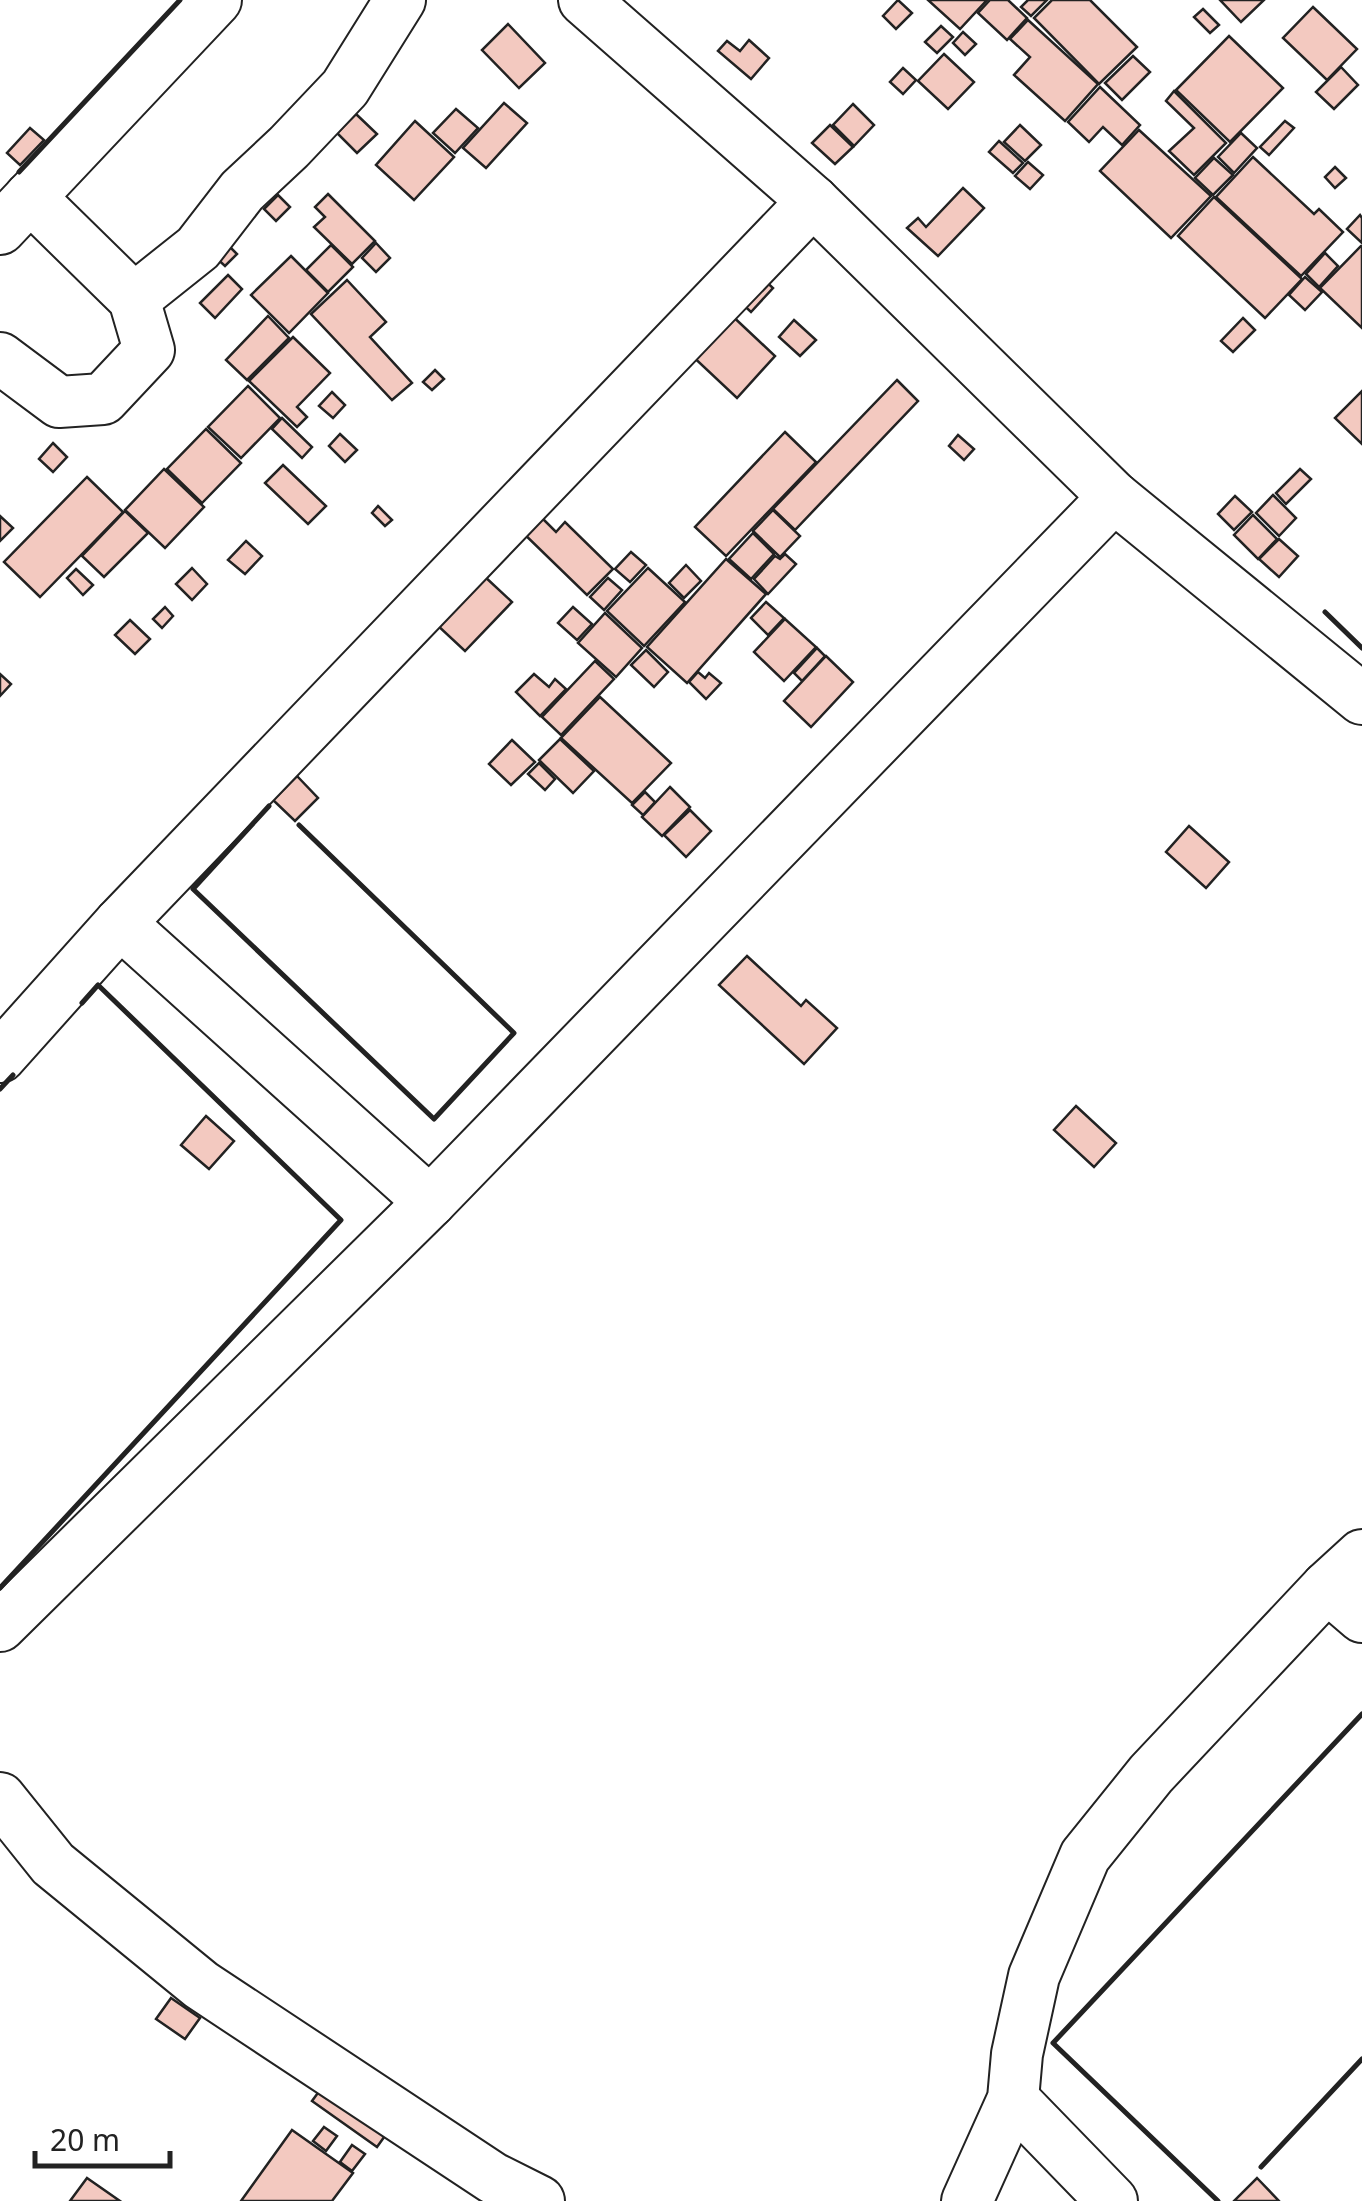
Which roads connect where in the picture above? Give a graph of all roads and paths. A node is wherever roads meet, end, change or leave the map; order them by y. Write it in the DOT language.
graph roads {
  1 [pos="216,0"];
  2 [pos="400,0"];
  3 [pos="584,0"];
  4 [pos="813,201"];
  5 [pos="15,213"];
  6 [pos="134,299"];
  7 [pos="0,358"];
  8 [pos="1114,497"];
  9 [pos="1362,699"];
  10 [pos="120,922"];
  11 [pos="0,1056"];
  12 [pos="430,1202"];
  13 [pos="1350,1586"];
  14 [pos="0,1626"];
  15 [pos="0,1798"];
  16 [pos="1013,2099"];
  17 [pos="538,2201"];
  18 [pos="967,2201"];
  19 [pos="1112,2201"];
  1 -- 5 [label="street"];
  2 -- 6 [label="street"];
  3 -- 4 [label="street"];
  4 -- 8 [label="street"];
  4 -- 10 [label="street"];
  5 -- 6 [label="street"];
  6 -- 7 [label="street"];
  8 -- 9 [label="street"];
  8 -- 12 [label="street"];
  10 -- 11 [label="street"];
  10 -- 12 [label="street"];
  12 -- 14 [label="street"];
  13 -- 16 [label="street"];
  15 -- 17 [label="street"];
  16 -- 18 [label="street"];
  16 -- 19 [label="street"];
}
